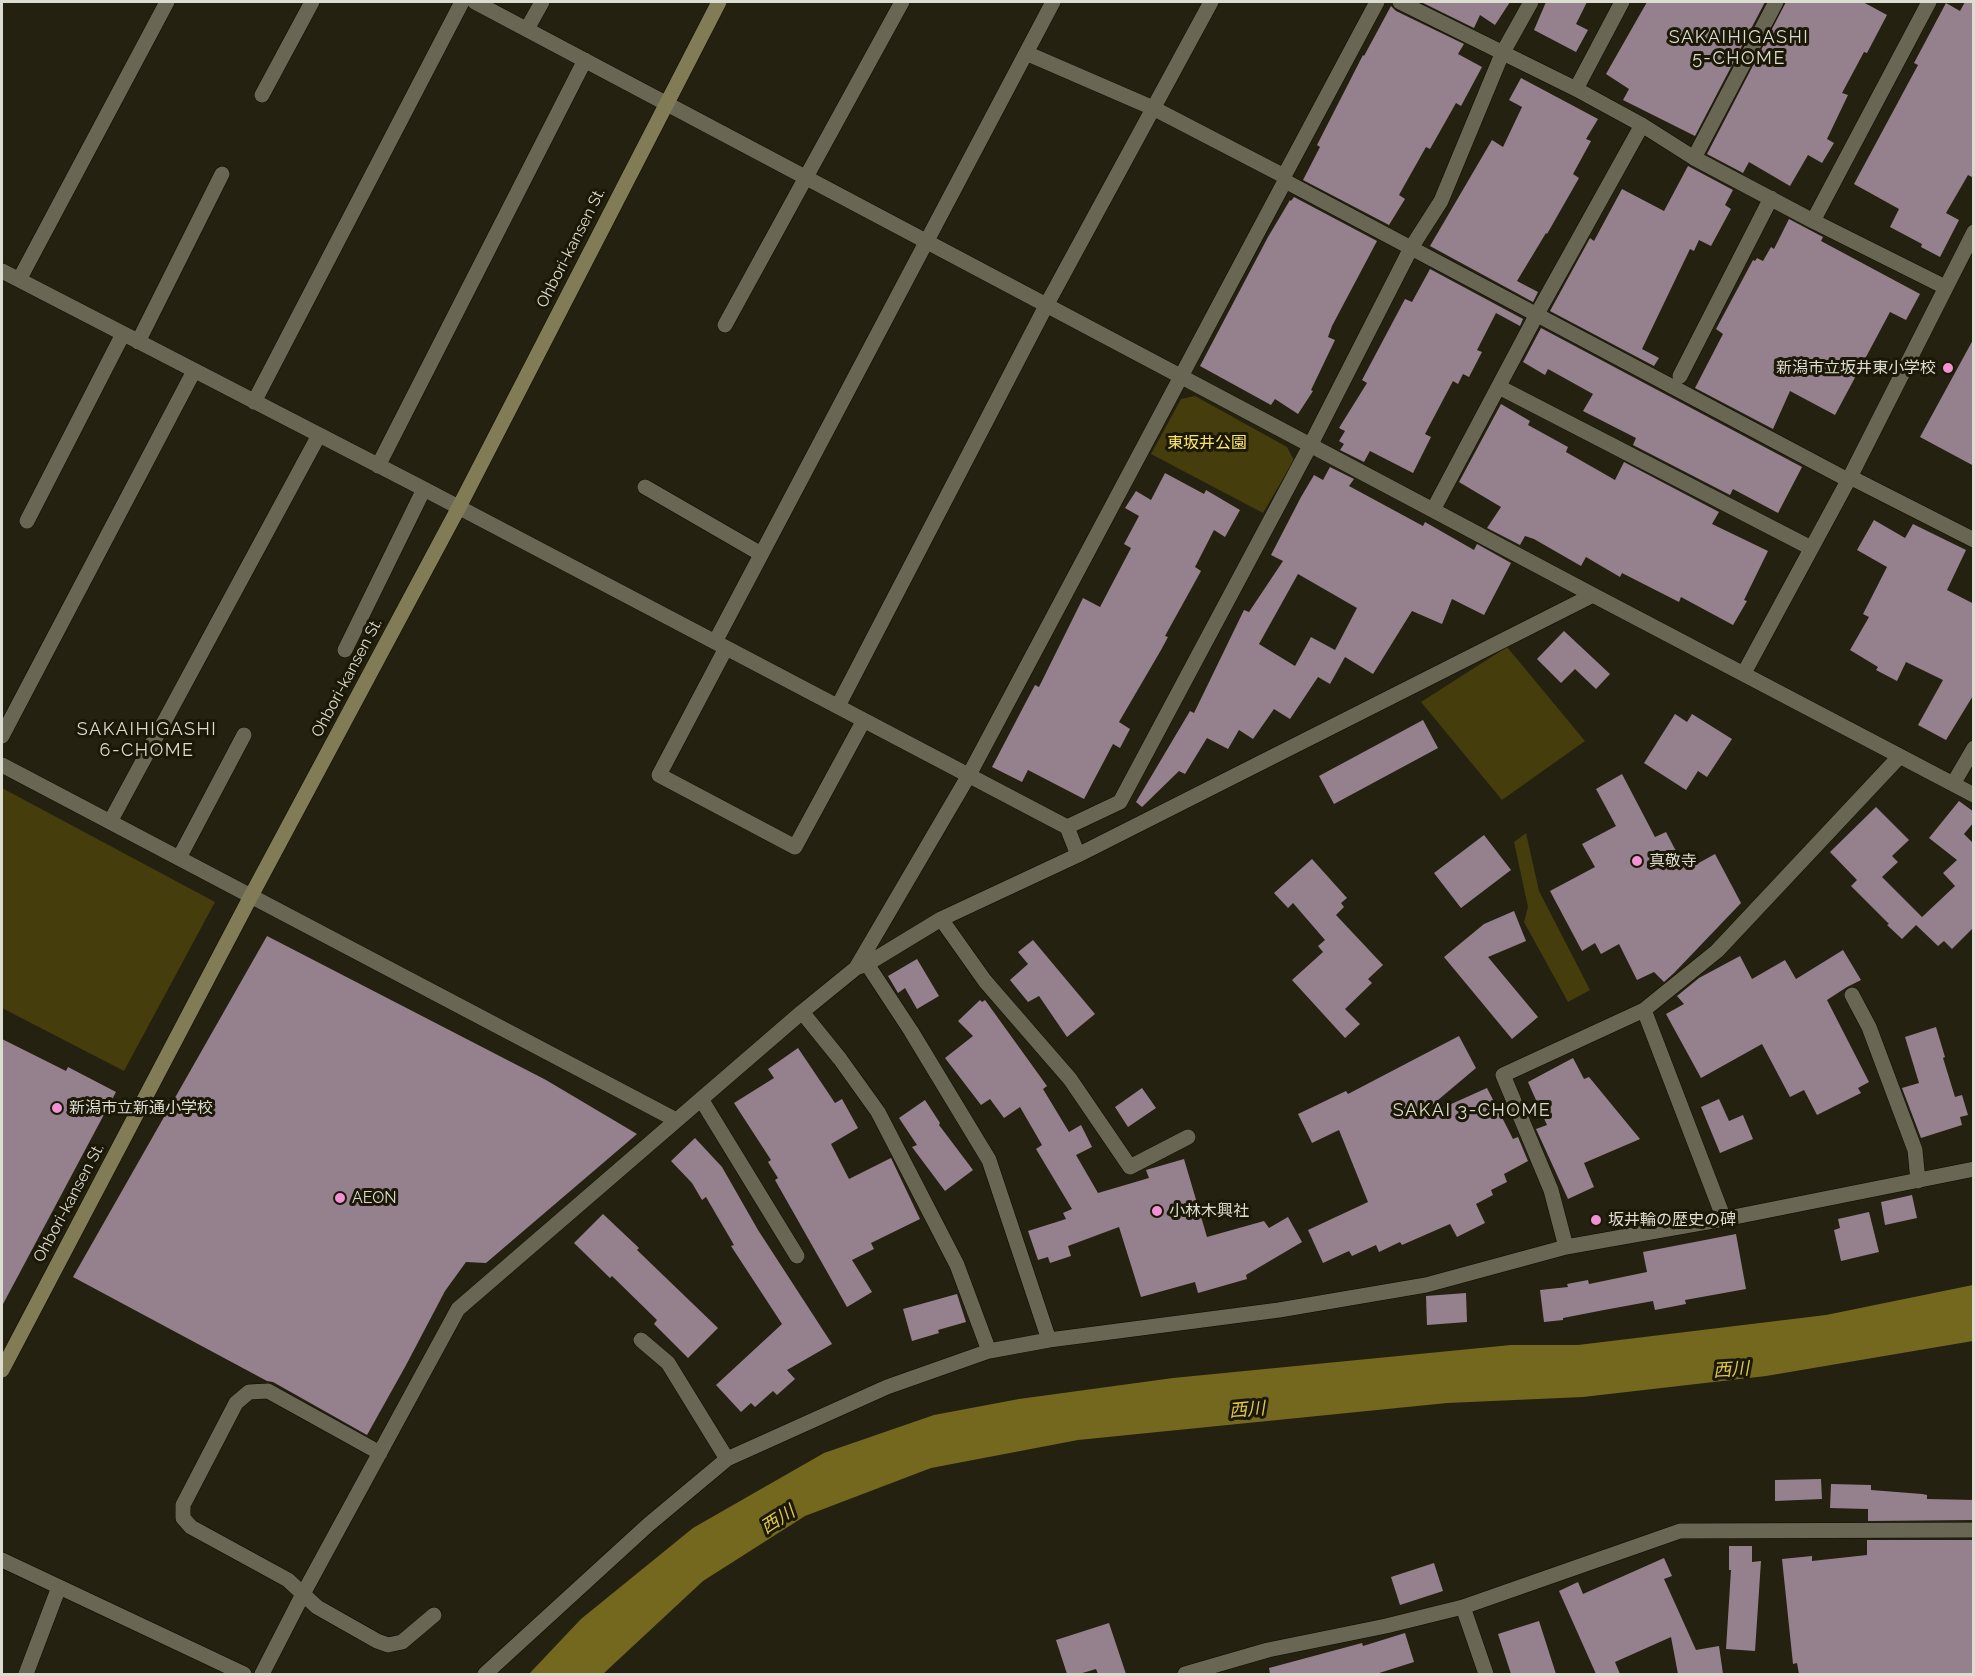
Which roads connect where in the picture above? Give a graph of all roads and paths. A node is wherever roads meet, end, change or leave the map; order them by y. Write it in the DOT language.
graph roads {
  1 [pos="167,2"];
  2 [pos="312,2"];
  3 [pos="462,2"];
  4 [pos="475,2"];
  5 [pos="542,2"];
  6 [pos="719,2"];
  7 [pos="902,2"];
  8 [pos="1053,2"];
  9 [pos="1211,2"];
  10 [pos="1377,2"];
  11 [pos="1400,2"];
  12 [pos="1531,2"];
  13 [pos="1622,2"];
  14 [pos="1776,2"];
  15 [pos="1929,2"];
  16 [pos="527,29"];
  17 [pos="1026,53"];
  18 [pos="1502,54"];
  19 [pos="585,60"];
  20 [pos="1576,89"];
  21 [pos="262,95"];
  22 [pos="666,102"];
  23 [pos="1153,108"];
  24 [pos="1642,125"];
  25 [pos="1694,158"];
  26 [pos="222,174"];
  27 [pos="806,177"];
  28 [pos="1284,178"];
  29 [pos="1771,198"];
  30 [pos="1813,221"];
  31 [pos="1974,232"];
  32 [pos="928,241"];
  33 [pos="1411,248"];
  34 [pos="2,271"];
  35 [pos="19,280"];
  36 [pos="1945,287"];
  37 [pos="1047,304"];
  38 [pos="1538,314"];
  39 [pos="725,325"];
  40 [pos="123,334"];
  41 [pos="138,342"];
  42 [pos="194,371"];
  43 [pos="1680,376"];
  44 [pos="1181,377"];
  45 [pos="1499,387"];
  46 [pos="254,402"];
  47 [pos="319,435"];
  48 [pos="1311,444"];
  49 [pos="378,466"];
  50 [pos="1849,478"];
  51 [pos="645,487"];
  52 [pos="424,489"];
  53 [pos="459,507"];
  54 [pos="1433,510"];
  55 [pos="27,521"];
  56 [pos="1974,540"];
  57 [pos="1811,548"];
  58 [pos="761,554"];
  59 [pos="1593,595"];
  60 [pos="721,645"];
  61 [pos="345,650"];
  62 [pos="1744,673"];
  63 [pos="838,706"];
  64 [pos="864,720"];
  65 [pos="244,735"];
  66 [pos="2,736"];
  67 [pos="1974,748"];
  68 [pos="1900,756"];
  69 [pos="2,765"];
  70 [pos="969,775"];
  71 [pos="1953,784"];
  72 [pos="1974,795"];
  73 [pos="110,822"];
  74 [pos="1067,827"];
  75 [pos="1078,855"];
  76 [pos="179,858"];
  77 [pos="251,896"];
  78 [pos="941,920"];
  79 [pos="861,966"];
  80 [pos="1852,995"];
  81 [pos="1644,1010"];
  82 [pos="802,1012"];
  83 [pos="700,1099"];
  84 [pos="676,1120"];
  85 [pos="1188,1137"];
  86 [pos="1974,1170"];
  87 [pos="1918,1180"];
  88 [pos="1724,1219"];
  89 [pos="1566,1247"];
  90 [pos="797,1256"];
  91 [pos="1049,1340"];
  92 [pos="641,1341"];
  93 [pos="989,1351"];
  94 [pos="2,1370"];
  95 [pos="380,1453"];
  96 [pos="726,1459"];
  97 [pos="1974,1530"];
  98 [pos="2,1560"];
  99 [pos="59,1587"];
  100 [pos="303,1594"];
  101 [pos="1463,1608"];
  102 [pos="434,1615"];
  103 [pos="26,1674"];
  104 [pos="244,1674"];
  105 [pos="262,1674"];
  106 [pos="485,1674"];
  107 [pos="1185,1674"];
  108 [pos="1486,1674"];
  1 -- 35 [label="street"];
  2 -- 21 [label="street"];
  3 -- 46 [label="street"];
  4 -- 16 [label="street"];
  5 -- 16 [label="street"];
  6 -- 22 [label="street, Ohbori-kansen St."];
  7 -- 27 [label="street"];
  8 -- 17 [label="street"];
  9 -- 23 [label="street"];
  10 -- 28 [label="street"];
  11 -- 18 [label="street"];
  12 -- 18 [label="street"];
  13 -- 20 [label="street"];
  14 -- 25 [label="street"];
  15 -- 30 [label="street"];
  16 -- 19 [label="street"];
  17 -- 23 [label="street"];
  17 -- 32 [label="street"];
  18 -- 20 [label="street"];
  18 -- 33 [label="street"];
  19 -- 22 [label="street"];
  19 -- 49 [label="street"];
  20 -- 24 [label="street"];
  22 -- 27 [label="street"];
  22 -- 53 [label="street, Ohbori-kansen St."];
  23 -- 28 [label="street"];
  23 -- 37 [label="street"];
  24 -- 25 [label="street"];
  24 -- 38 [label="street"];
  25 -- 29 [label="street"];
  26 -- 41 [label="street"];
  27 -- 32 [label="street"];
  27 -- 39 [label="street"];
  28 -- 33 [label="street"];
  28 -- 44 [label="street"];
  29 -- 30 [label="street"];
  29 -- 43 [label="street"];
  30 -- 36 [label="street"];
  31 -- 36 [label="street"];
  32 -- 37 [label="street"];
  32 -- 58 [label="street"];
  33 -- 38 [label="street"];
  33 -- 48 [label="street"];
  34 -- 35 [label="street"];
  35 -- 40 [label="street"];
  36 -- 50 [label="street"];
  37 -- 44 [label="street"];
  37 -- 63 [label="street"];
  38 -- 45 [label="street"];
  38 -- 50 [label="street"];
  40 -- 41 [label="street"];
  40 -- 55 [label="street"];
  41 -- 42 [label="street"];
  42 -- 46 [label="street"];
  42 -- 66 [label="street"];
  44 -- 48 [label="street"];
  44 -- 70 [label="street"];
  45 -- 54 [label="street"];
  45 -- 57 [label="street"];
  46 -- 47 [label="street"];
  47 -- 49 [label="street"];
  47 -- 73 [label="street"];
  48 -- 54 [label="street"];
  48 -- 74 [label="street"];
  49 -- 52 [label="street"];
  50 -- 56 [label="street"];
  50 -- 57 [label="street"];
  51 -- 58 [label="street"];
  52 -- 53 [label="street"];
  52 -- 61 [label="street"];
  53 -- 60 [label="street"];
  53 -- 77 [label="street, Ohbori-kansen St."];
  54 -- 59 [label="street"];
  57 -- 62 [label="street"];
  58 -- 60 [label="street"];
  59 -- 62 [label="street"];
  59 -- 75 [label="street"];
  60 -- 63 [label="street"];
  60 -- 64 [label="street"];
  62 -- 68 [label="street"];
  63 -- 64 [label="street"];
  64 -- 70 [label="street"];
  65 -- 76 [label="street"];
  67 -- 71 [label="street"];
  68 -- 71 [label="street"];
  68 -- 81 [label="street"];
  69 -- 73 [label="street"];
  70 -- 74 [label="street"];
  70 -- 79 [label="street"];
  71 -- 72 [label="street"];
  73 -- 76 [label="street"];
  74 -- 75 [label="street"];
  75 -- 78 [label="street"];
  76 -- 77 [label="street"];
  77 -- 84 [label="street"];
  77 -- 94 [label="street, Ohbori-kansen St."];
  78 -- 79 [label="street"];
  78 -- 85 [label="street"];
  79 -- 82 [label="street"];
  79 -- 91 [label="street"];
  80 -- 87 [label="street"];
  81 -- 88 [label="street"];
  81 -- 89 [label="street"];
  82 -- 83 [label="street"];
  82 -- 93 [label="street"];
  83 -- 84 [label="street"];
  83 -- 90 [label="street"];
  84 -- 95 [label="street"];
  86 -- 87 [label="street"];
  87 -- 88 [label="street"];
  88 -- 89 [label="street"];
  89 -- 91 [label="street"];
  91 -- 93 [label="street"];
  92 -- 96 [label="street"];
  93 -- 96 [label="street"];
  95 -- 100 [label="street"];
  95 -- 100 [label="street"];
  96 -- 106 [label="street"];
  97 -- 101 [label="street"];
  98 -- 99 [label="street"];
  99 -- 103 [label="street"];
  99 -- 104 [label="street"];
  100 -- 102 [label="street"];
  100 -- 105 [label="street"];
  101 -- 107 [label="street"];
  101 -- 108 [label="street"];
}
